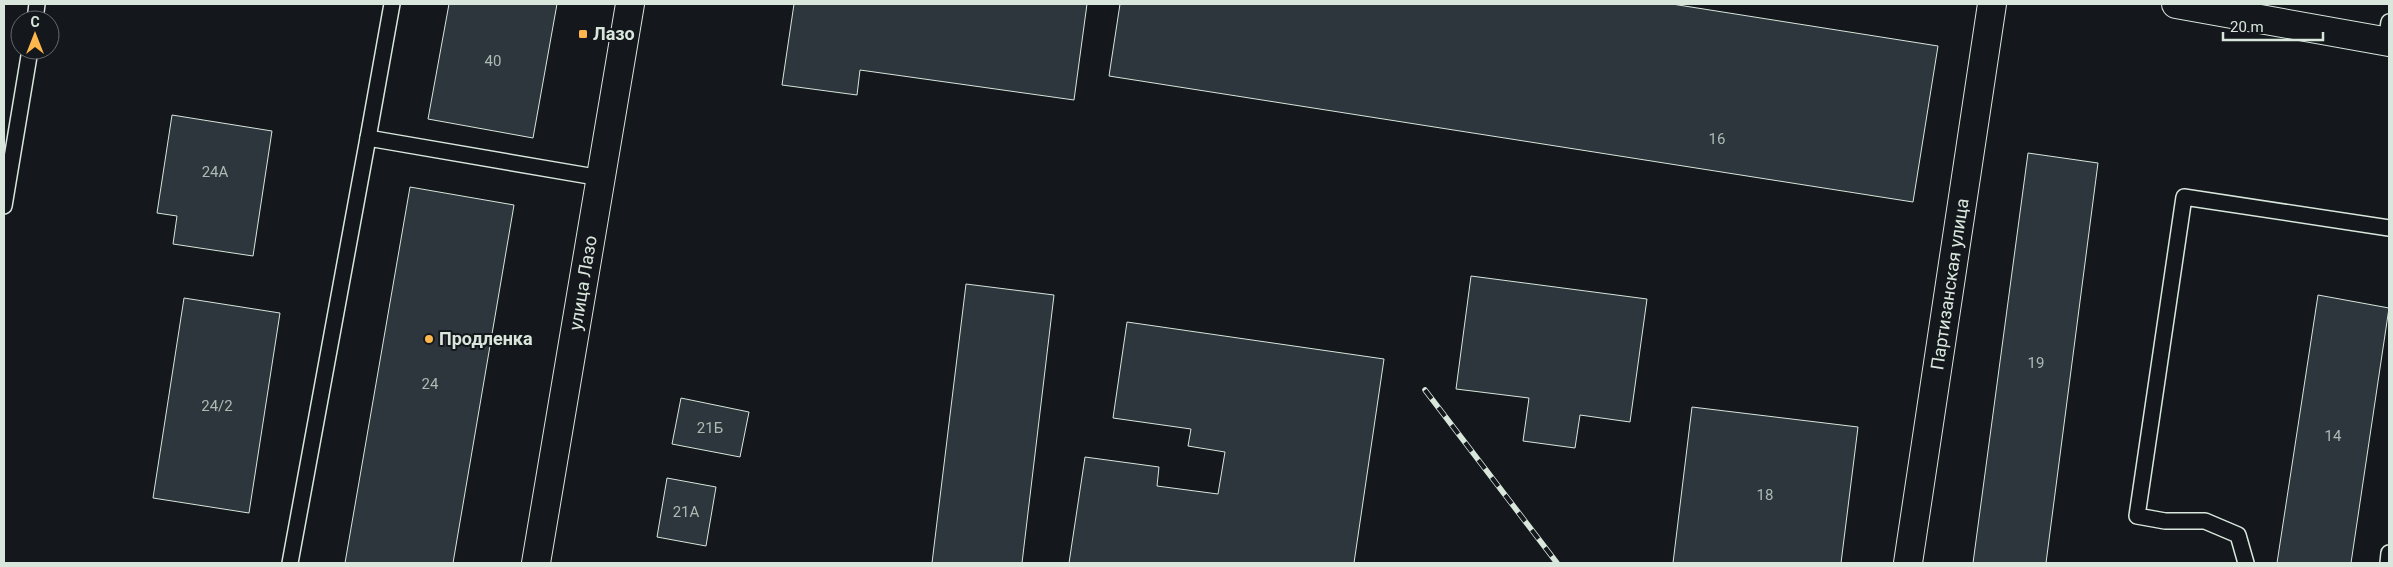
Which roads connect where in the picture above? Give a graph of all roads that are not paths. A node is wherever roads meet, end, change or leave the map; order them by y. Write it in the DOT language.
graph roads {
  1 [pos="392,4"];
  2 [pos="630,4"];
  3 [pos="1992,4"];
  4 [pos="2176,4"];
  5 [pos="2388,35"];
  6 [pos="28,60"];
  7 [pos="368,138"];
  8 [pos="601,178"];
  9 [pos="4,206"];
  10 [pos="2389,228"];
  11 [pos="2389,554"];
  12 [pos="290,563"];
  13 [pos="536,563"];
  14 [pos="1908,563"];
  15 [pos="2246,563"];
  16 [pos="2388,563"];
  1 -- 7 [label="lane"];
  2 -- 8 [label="street, улица Лазо"];
  3 -- 14 [label="street, Партизанская улица"];
  4 -- 5 [label="street"];
  6 -- 9 [label="lane"];
  7 -- 8 [label="lane"];
  7 -- 12 [label="lane"];
  8 -- 13 [label="street, улица Лазо"];
  10 -- 15 [label="lane"];
  11 -- 16 [label="lane"];
}
